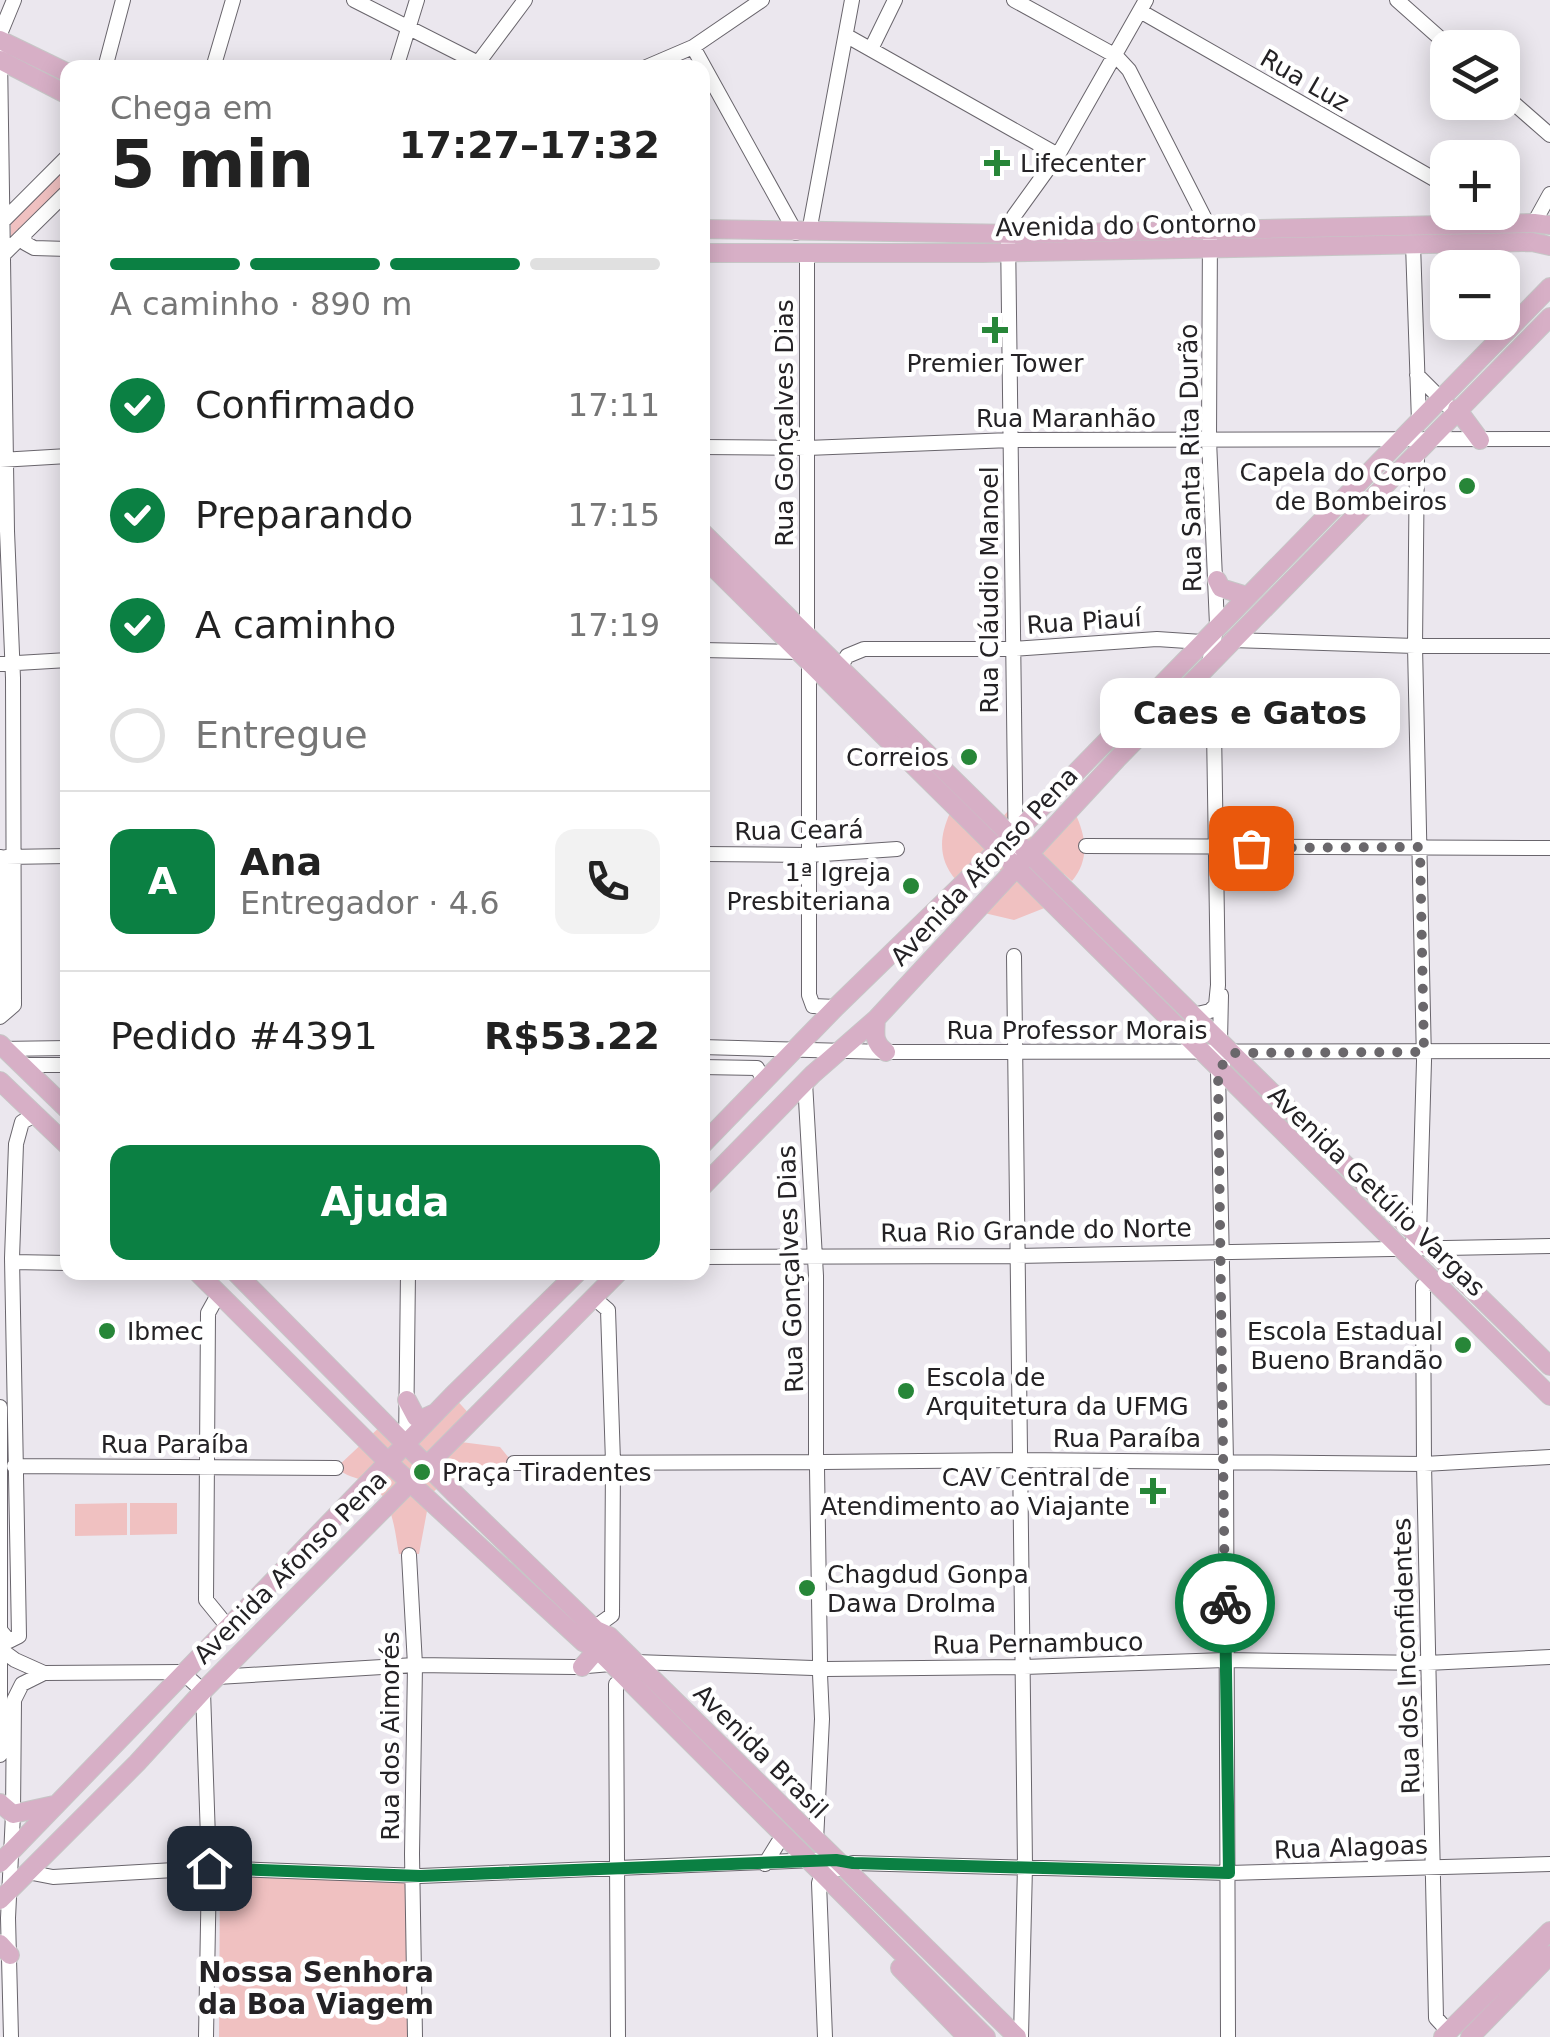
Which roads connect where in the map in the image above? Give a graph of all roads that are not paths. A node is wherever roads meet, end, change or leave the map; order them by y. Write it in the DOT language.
graph roads {
  1 [pos="14,0"];
  2 [pos="123,0"];
  3 [pos="234,0"];
  4 [pos="354,0"];
  5 [pos="417,0"];
  6 [pos="525,0"];
  7 [pos="762,0"];
  8 [pos="852,0"];
  9 [pos="895,0"];
  10 [pos="1014,0"];
  11 [pos="1397,0"];
  12 [pos="1143,6"];
  13 [pos="408,29"];
  14 [pos="1431,30"];
  15 [pos="846,36"];
  16 [pos="0,37"];
  17 [pos="692,48"];
  18 [pos="871,49"];
  19 [pos="1116,56"];
  20 [pos="0,59"];
  21 [pos="107,60"];
  22 [pos="215,60"];
  23 [pos="398,60"];
  24 [pos="473,60"];
  25 [pos="486,60"];
  26 [pos="663,60"];
  27 [pos="699,60"];
  28 [pos="60,69"];
  29 [pos="710,78"];
  30 [pos="0,88"];
  31 [pos="60,91"];
  32 [pos="1520,109"];
  33 [pos="1550,135"];
  34 [pos="1058,155"];
  35 [pos="60,164"];
  36 [pos="1430,176"];
  37 [pos="1550,194"];
  38 [pos="60,199"];
  39 [pos="2,222"];
  40 [pos="1542,224"];
  41 [pos="1430,227"];
  42 [pos="710,229"];
  43 [pos="802,233"];
  44 [pos="24,234"];
  45 [pos="0,236"];
  46 [pos="1209,238"];
  47 [pos="1008,243"];
  48 [pos="1413,244"];
  49 [pos="1550,246"];
  50 [pos="60,249"];
  51 [pos="710,253"];
  52 [pos="807,254"];
  53 [pos="2,256"];
  54 [pos="1550,287"];
  55 [pos="1550,317"];
  56 [pos="1417,374"];
  57 [pos="3,384"];
  58 [pos="1440,398"];
  59 [pos="1456,410"];
  60 [pos="1419,422"];
  61 [pos="1404,438"];
  62 [pos="1431,438"];
  63 [pos="1550,439"];
  64 [pos="1011,440"];
  65 [pos="1209,440"];
  66 [pos="1480,440"];
  67 [pos="710,447"];
  68 [pos="807,448"];
  69 [pos="1417,452"];
  70 [pos="60,456"];
  71 [pos="3,460"];
  72 [pos="3,531"];
  73 [pos="710,540"];
  74 [pos="710,564"];
  75 [pos="1217,580"];
  76 [pos="805,592"];
  77 [pos="1247,596"];
  78 [pos="781,609"];
  79 [pos="1217,625"];
  80 [pos="807,634"];
  81 [pos="1158,639"];
  82 [pos="1232,640"];
  83 [pos="1202,642"];
  84 [pos="1414,646"];
  85 [pos="1550,646"];
  86 [pos="1012,649"];
  87 [pos="710,651"];
  88 [pos="805,657"];
  89 [pos="60,660"];
  90 [pos="6,663"];
  91 [pos="841,666"];
  92 [pos="1207,667"];
  93 [pos="1175,669"];
  94 [pos="1176,699"];
  95 [pos="6,764"];
  96 [pos="1013,836"];
  97 [pos="1086,846"];
  98 [pos="1420,847"];
  99 [pos="1218,848"];
  100 [pos="1550,848"];
  101 [pos="897,849"];
  102 [pos="998,850"];
  103 [pos="1030,853"];
  104 [pos="710,854"];
  105 [pos="809,855"];
  106 [pos="60,856"];
  107 [pos="4,857"];
  108 [pos="1016,868"];
  109 [pos="1014,956"];
  110 [pos="1218,985"];
  111 [pos="836,1007"];
  112 [pos="1,1013"];
  113 [pos="1194,1015"];
  114 [pos="876,1019"];
  115 [pos="1,1047"];
  116 [pos="710,1047"];
  117 [pos="742,1047"];
  118 [pos="1227,1047"];
  119 [pos="60,1048"];
  120 [pos="844,1049"];
  121 [pos="794,1050"];
  122 [pos="1550,1051"];
  123 [pos="886,1052"];
  124 [pos="1014,1052"];
  125 [pos="1424,1052"];
  126 [pos="1201,1053"];
  127 [pos="60,1065"];
  128 [pos="21,1066"];
  129 [pos="742,1066"];
  130 [pos="710,1067"];
  131 [pos="1218,1070"];
  132 [pos="0,1081"];
  133 [pos="766,1082"];
  134 [pos="806,1082"];
  135 [pos="60,1103"];
  136 [pos="35,1115"];
  137 [pos="710,1137"];
  138 [pos="60,1138"];
  139 [pos="710,1179"];
  140 [pos="1424,1241"];
  141 [pos="1550,1246"];
  142 [pos="1399,1248"];
  143 [pos="0,1249"];
  144 [pos="1222,1250"];
  145 [pos="1451,1254"];
  146 [pos="811,1256"];
  147 [pos="1016,1256"];
  148 [pos="710,1257"];
  149 [pos="12,1262"];
  150 [pos="60,1262"];
  151 [pos="204,1280"];
  152 [pos="243,1280"];
  153 [pos="408,1280"];
  154 [pos="568,1280"];
  155 [pos="614,1280"];
  156 [pos="1433,1281"];
  157 [pos="218,1295"];
  158 [pos="601,1304"];
  159 [pos="1550,1366"];
  160 [pos="1550,1396"];
  161 [pos="407,1400"];
  162 [pos="0,1407"];
  163 [pos="435,1413"];
  164 [pos="406,1444"];
  165 [pos="1550,1457"];
  166 [pos="1020,1460"];
  167 [pos="1226,1461"];
  168 [pos="614,1462"];
  169 [pos="816,1462"];
  170 [pos="8,1463"];
  171 [pos="389,1463"];
  172 [pos="514,1463"];
  173 [pos="1424,1464"];
  174 [pos="427,1465"];
  175 [pos="206,1466"];
  176 [pos="336,1468"];
  177 [pos="410,1482"];
  178 [pos="409,1555"];
  179 [pos="228,1627"];
  180 [pos="0,1634"];
  181 [pos="0,1649"];
  182 [pos="603,1655"];
  183 [pos="1550,1657"];
  184 [pos="1225,1660"];
  185 [pos="7,1661"];
  186 [pos="1427,1663"];
  187 [pos="415,1665"];
  188 [pos="1024,1667"];
  189 [pos="820,1668"];
  190 [pos="182,1672"];
  191 [pos="44,1673"];
  192 [pos="216,1677"];
  193 [pos="0,1684"];
  194 [pos="202,1691"];
  195 [pos="14,1700"];
  196 [pos="625,1705"];
  197 [pos="0,1756"];
  198 [pos="54,1805"];
  199 [pos="7,1808"];
  200 [pos="816,1841"];
  201 [pos="778,1843"];
  202 [pos="5,1857"];
  203 [pos="766,1864"];
  204 [pos="1550,1864"];
  205 [pos="1025,1866"];
  206 [pos="1434,1867"];
  207 [pos="209,1868"];
  208 [pos="827,1868"];
  209 [pos="618,1869"];
  210 [pos="27,1872"];
  211 [pos="1229,1873"];
  212 [pos="413,1876"];
  213 [pos="4,1896"];
  214 [pos="1550,1931"];
  215 [pos="5,1950"];
  216 [pos="1550,1955"];
  217 [pos="1446,2034"];
  218 [pos="11,2037"];
  219 [pos="206,2037"];
  220 [pos="415,2037"];
  221 [pos="618,2037"];
  222 [pos="825,2037"];
  223 [pos="967,2037"];
  224 [pos="986,2037"];
  225 [pos="999,2037"];
  226 [pos="1019,2037"];
  227 [pos="1228,2037"];
  228 [pos="1470,2037"];
  1 -- 16 [label="street"];
  2 -- 21 [label="street"];
  3 -- 22 [label="street"];
  4 -- 13 [label="street"];
  5 -- 13 [label="street"];
  6 -- 25 [label="street"];
  7 -- 17 [label="street"];
  8 -- 15 [label="street"];
  9 -- 18 [label="street"];
  10 -- 19 [label="street"];
  11 -- 14 [label="street"];
  12 -- 19 [label="street"];
  12 -- 36 [label="street, Rua Luz"];
  13 -- 23 [label="street"];
  13 -- 24 [label="street"];
  15 -- 18 [label="street"];
  15 -- 43 [label="street"];
  16 -- 28 [label="main road"];
  17 -- 26 [label="street"];
  17 -- 27 [label="street"];
  18 -- 34 [label="street"];
  19 -- 34 [label="street"];
  19 -- 46 [label="street"];
  20 -- 30 [label="street"];
  20 -- 31 [label="main road"];
  29 -- 43 [label="street"];
  30 -- 39 [label="street"];
  32 -- 33 [label="street"];
  34 -- 47 [label="street"];
  35 -- 39 [label="street"];
  37 -- 40 [label="street"];
  38 -- 44 [label="street"];
  39 -- 45 [label="street"];
  39 -- 53 [label="street"];
  41 -- 46 [label="main road, Avenida do Contorno"];
  42 -- 43 [label="main road, Avenida do Contorno"];
  43 -- 47 [label="main road, Avenida do Contorno"];
  44 -- 50 [label="street"];
  44 -- 53 [label="street"];
  46 -- 47 [label="main road, Avenida do Contorno"];
  46 -- 48 [label="main road, Avenida do Contorno"];
  46 -- 65 [label="street, Rua Santa Rita Durão"];
  47 -- 52 [label="main road, Avenida do Contorno"];
  47 -- 64 [label="street, Rua Cláudio Manoel"];
  48 -- 49 [label="main road, Avenida do Contorno"];
  48 -- 56 [label="street"];
  51 -- 52 [label="main road, Avenida do Contorno"];
  52 -- 68 [label="street, Rua Gonçalves Dias"];
  53 -- 57 [label="street"];
  54 -- 58 [label="main road, Avenida Afonso Pena"];
  55 -- 59 [label="main road, Avenida Afonso Pena"];
  56 -- 58 [label="street"];
  56 -- 60 [label="street"];
  57 -- 71 [label="street"];
  58 -- 59 [label="street"];
  58 -- 60 [label="main road, Avenida Afonso Pena"];
  59 -- 62 [label="main road, Avenida Afonso Pena"];
  59 -- 66 [label="main road"];
  60 -- 61 [label="main road, Avenida Afonso Pena"];
  61 -- 62 [label="street, Rua Maranhão"];
  61 -- 65 [label="street, Rua Maranhão"];
  61 -- 77 [label="main road, Avenida Afonso Pena"];
  62 -- 66 [label="street, Rua Maranhão"];
  62 -- 69 [label="main road, Avenida Afonso Pena"];
  63 -- 66 [label="street, Rua Maranhão"];
  64 -- 65 [label="street, Rua Maranhão"];
  64 -- 68 [label="street, Rua Maranhão"];
  64 -- 86 [label="street, Rua Cláudio Manoel"];
  65 -- 75 [label="street, Rua Santa Rita Durão"];
  67 -- 68 [label="street, Rua Maranhão"];
  68 -- 76 [label="street, Rua Gonçalves Dias"];
  69 -- 82 [label="main road, Avenida Afonso Pena"];
  69 -- 84 [label="street"];
  70 -- 71 [label="street"];
  71 -- 72 [label="street"];
  72 -- 90 [label="street"];
  73 -- 78 [label="main road, Avenida Getúlio Vargas"];
  74 -- 88 [label="main road, Avenida Getúlio Vargas"];
  75 -- 77 [label="main road"];
  75 -- 79 [label="street, Rua Santa Rita Durão"];
  76 -- 78 [label="street"];
  76 -- 80 [label="street, Rua Gonçalves Dias"];
  77 -- 79 [label="main road, Avenida Afonso Pena"];
  78 -- 80 [label="main road, Avenida Getúlio Vargas"];
  79 -- 83 [label="main road, Avenida Afonso Pena"];
  79 -- 92 [label="street, Rua Santa Rita Durão"];
  80 -- 91 [label="main road, Avenida Getúlio Vargas"];
  81 -- 83 [label="street, Rua Piauí"];
  81 -- 86 [label="street, Rua Piauí"];
  81 -- 93 [label="street, Rua Piauí"];
  82 -- 84 [label="street"];
  82 -- 92 [label="main road, Avenida Afonso Pena"];
  83 -- 93 [label="main road, Avenida Afonso Pena"];
  84 -- 85 [label="street"];
  84 -- 98 [label="street"];
  86 -- 91 [label="street, Rua Piauí"];
  86 -- 96 [label="street, Rua Cláudio Manoel"];
  87 -- 88 [label="street"];
  88 -- 102 [label="main road, Avenida Getúlio Vargas"];
  88 -- 105 [label="street"];
  89 -- 90 [label="street"];
  90 -- 95 [label="street"];
  91 -- 96 [label="main road, Avenida Getúlio Vargas"];
  92 -- 94 [label="main road, Avenida Afonso Pena"];
  93 -- 96 [label="main road, Avenida Afonso Pena"];
  94 -- 99 [label="street"];
  94 -- 103 [label="main road, Avenida Afonso Pena"];
  95 -- 107 [label="street"];
  96 -- 102 [label="main road, Avenida Afonso Pena"];
  96 -- 103 [label="main road, Avenida Getúlio Vargas"];
  96 -- 108 [label="street, Rua Cláudio Manoel"];
  97 -- 99 [label="street"];
  98 -- 99 [label="street"];
  98 -- 100 [label="street"];
  98 -- 125 [label="street"];
  99 -- 110 [label="street"];
  101 -- 105 [label="street, Rua Ceará"];
  102 -- 108 [label="main road, Avenida Getúlio Vargas"];
  102 -- 111 [label="main road, Avenida Afonso Pena"];
  103 -- 108 [label="main road, Avenida Afonso Pena"];
  103 -- 113 [label="main road, Avenida Getúlio Vargas"];
  104 -- 105 [label="street, Rua Ceará"];
  105 -- 111 [label="street"];
  106 -- 107 [label="street"];
  107 -- 112 [label="street"];
  108 -- 114 [label="main road, Avenida Afonso Pena"];
  108 -- 126 [label="main road, Avenida Getúlio Vargas"];
  109 -- 124 [label="street"];
  110 -- 113 [label="street"];
  110 -- 118 [label="street"];
  111 -- 121 [label="main road, Avenida Afonso Pena"];
  113 -- 118 [label="main road, Avenida Getúlio Vargas"];
  114 -- 120 [label="main road, Avenida Afonso Pena"];
  114 -- 123 [label="main road"];
  115 -- 119 [label="street"];
  115 -- 128 [label="main road"];
  116 -- 117 [label="street, Rua Professor Morais"];
  117 -- 121 [label="street, Rua Professor Morais"];
  117 -- 129 [label="street"];
  118 -- 125 [label="street, Rua Professor Morais"];
  118 -- 126 [label="street, Rua Professor Morais"];
  118 -- 131 [label="street"];
  118 -- 140 [label="main road, Avenida Getúlio Vargas"];
  120 -- 121 [label="street, Rua Professor Morais"];
  120 -- 123 [label="street, Rua Professor Morais"];
  120 -- 134 [label="main road, Avenida Afonso Pena"];
  121 -- 133 [label="main road, Avenida Afonso Pena"];
  122 -- 125 [label="street, Rua Professor Morais"];
  123 -- 124 [label="street, Rua Professor Morais"];
  124 -- 126 [label="street, Rua Professor Morais"];
  124 -- 147 [label="street"];
  125 -- 140 [label="street"];
  126 -- 131 [label="main road, Avenida Getúlio Vargas"];
  127 -- 128 [label="street"];
  128 -- 135 [label="main road"];
  129 -- 130 [label="street"];
  129 -- 133 [label="street"];
  131 -- 142 [label="main road, Avenida Getúlio Vargas"];
  131 -- 144 [label="street"];
  132 -- 136 [label="main road"];
  133 -- 137 [label="main road, Avenida Afonso Pena"];
  134 -- 139 [label="main road, Avenida Afonso Pena"];
  134 -- 146 [label="street, Rua Gonçalves Dias"];
  136 -- 138 [label="main road"];
  136 -- 149 [label="street"];
  140 -- 142 [label="street, Rua Rio Grande do Norte"];
  140 -- 145 [label="main road, Avenida Getúlio Vargas"];
  141 -- 145 [label="street"];
  142 -- 144 [label="street, Rua Rio Grande do Norte"];
  142 -- 156 [label="main road, Avenida Getúlio Vargas"];
  143 -- 149 [label="street"];
  144 -- 147 [label="street, Rua Rio Grande do Norte"];
  144 -- 167 [label="street"];
  145 -- 159 [label="main road, Avenida Getúlio Vargas"];
  146 -- 147 [label="street, Rua Rio Grande do Norte"];
  146 -- 148 [label="street, Rua Rio Grande do Norte"];
  146 -- 169 [label="street, Rua Gonçalves Dias"];
  147 -- 166 [label="street"];
  149 -- 150 [label="street"];
  149 -- 170 [label="street"];
  151 -- 157 [label="main road, Avenida Brasil"];
  152 -- 164 [label="main road, Avenida Brasil"];
  153 -- 161 [label="street"];
  154 -- 163 [label="main road, Avenida Afonso Pena"];
  155 -- 158 [label="main road, Avenida Afonso Pena"];
  156 -- 160 [label="main road, Avenida Getúlio Vargas"];
  156 -- 173 [label="street, Rua dos Inconfidentes"];
  157 -- 171 [label="main road, Avenida Brasil"];
  157 -- 175 [label="street"];
  158 -- 168 [label="street"];
  158 -- 174 [label="main road, Avenida Afonso Pena"];
  161 -- 163 [label="main road"];
  161 -- 164 [label="street"];
  162 -- 170 [label="street"];
  163 -- 164 [label="main road, Avenida Afonso Pena"];
  164 -- 171 [label="main road, Avenida Afonso Pena"];
  164 -- 174 [label="main road, Avenida Brasil"];
  165 -- 173 [label="street, Rua Paraíba"];
  166 -- 167 [label="street, Rua Paraíba"];
  166 -- 169 [label="street, Rua Paraíba"];
  166 -- 188 [label="street"];
  167 -- 173 [label="street, Rua Paraíba"];
  167 -- 184 [label="street"];
  168 -- 169 [label="street, Rua Paraíba"];
  168 -- 172 [label="street, Rua Paraíba"];
  168 -- 182 [label="street"];
  169 -- 189 [label="street, Rua Gonçalves Dias"];
  170 -- 175 [label="street, Rua Paraíba"];
  170 -- 180 [label="street"];
  171 -- 177 [label="main road, Avenida Brasil"];
  171 -- 179 [label="main road, Avenida Afonso Pena"];
  173 -- 186 [label="street, Rua dos Inconfidentes"];
  174 -- 177 [label="main road, Avenida Afonso Pena"];
  174 -- 182 [label="main road, Avenida Brasil"];
  175 -- 176 [label="street, Rua Paraíba"];
  175 -- 179 [label="street"];
  177 -- 182 [label="main road, Avenida Brasil"];
  177 -- 192 [label="main road, Avenida Afonso Pena"];
  178 -- 187 [label="street, Rua dos Aimorés"];
  179 -- 190 [label="main road, Avenida Afonso Pena"];
  181 -- 185 [label="street"];
  182 -- 187 [label="street, Rua Pernambuco"];
  182 -- 189 [label="street, Rua Pernambuco"];
  182 -- 196 [label="main road, Avenida Brasil"];
  182 -- 200 [label="main road, Avenida Brasil"];
  182 -- 208 [label="main road, Avenida Brasil"];
  183 -- 186 [label="street, Rua Pernambuco"];
  184 -- 186 [label="street, Rua Pernambuco"];
  184 -- 188 [label="street, Rua Pernambuco"];
  184 -- 211 [label="street"];
  185 -- 191 [label="street"];
  185 -- 193 [label="street"];
  186 -- 206 [label="street, Rua dos Inconfidentes"];
  187 -- 192 [label="street, Rua Pernambuco"];
  187 -- 212 [label="street, Rua dos Aimorés"];
  188 -- 189 [label="street, Rua Pernambuco"];
  188 -- 205 [label="street"];
  189 -- 200 [label="street, Rua Gonçalves Dias"];
  190 -- 191 [label="street"];
  190 -- 194 [label="street"];
  190 -- 198 [label="main road, Avenida Afonso Pena"];
  191 -- 195 [label="street"];
  192 -- 194 [label="main road, Avenida Afonso Pena"];
  193 -- 195 [label="street"];
  193 -- 197 [label="street"];
  194 -- 207 [label="street"];
  194 -- 210 [label="main road, Avenida Afonso Pena"];
  195 -- 199 [label="street"];
  196 -- 201 [label="main road, Avenida Brasil"];
  196 -- 209 [label="street"];
  198 -- 199 [label="main road"];
  198 -- 202 [label="main road, Avenida Afonso Pena"];
  199 -- 202 [label="street"];
  200 -- 208 [label="main road, Avenida Brasil"];
  201 -- 203 [label="street"];
  201 -- 208 [label="main road, Avenida Brasil"];
  202 -- 210 [label="main road"];
  202 -- 213 [label="street"];
  203 -- 208 [label="street, Rua Alagoas"];
  203 -- 209 [label="street, Rua Alagoas"];
  204 -- 206 [label="street, Rua Alagoas"];
  205 -- 208 [label="street, Rua Alagoas"];
  205 -- 211 [label="street, Rua Alagoas"];
  205 -- 226 [label="street"];
  206 -- 211 [label="street, Rua Alagoas"];
  206 -- 217 [label="street, Rua dos Inconfidentes"];
  207 -- 210 [label="street, Rua Alagoas"];
  207 -- 212 [label="street, Rua Alagoas"];
  207 -- 219 [label="street"];
  208 -- 222 [label="street"];
  208 -- 223 [label="main road, Avenida Brasil"];
  208 -- 224 [label="main road, Avenida Brasil"];
  208 -- 225 [label="main road, Avenida Brasil"];
  208 -- 226 [label="main road, Avenida Brasil"];
  209 -- 212 [label="street, Rua Alagoas"];
  209 -- 221 [label="street"];
  210 -- 213 [label="main road, Avenida Afonso Pena"];
  211 -- 227 [label="street"];
  212 -- 220 [label="street, Rua dos Aimorés"];
  213 -- 215 [label="street"];
  214 -- 217 [label="main road"];
  215 -- 218 [label="street"];
  216 -- 228 [label="main road"];
}
